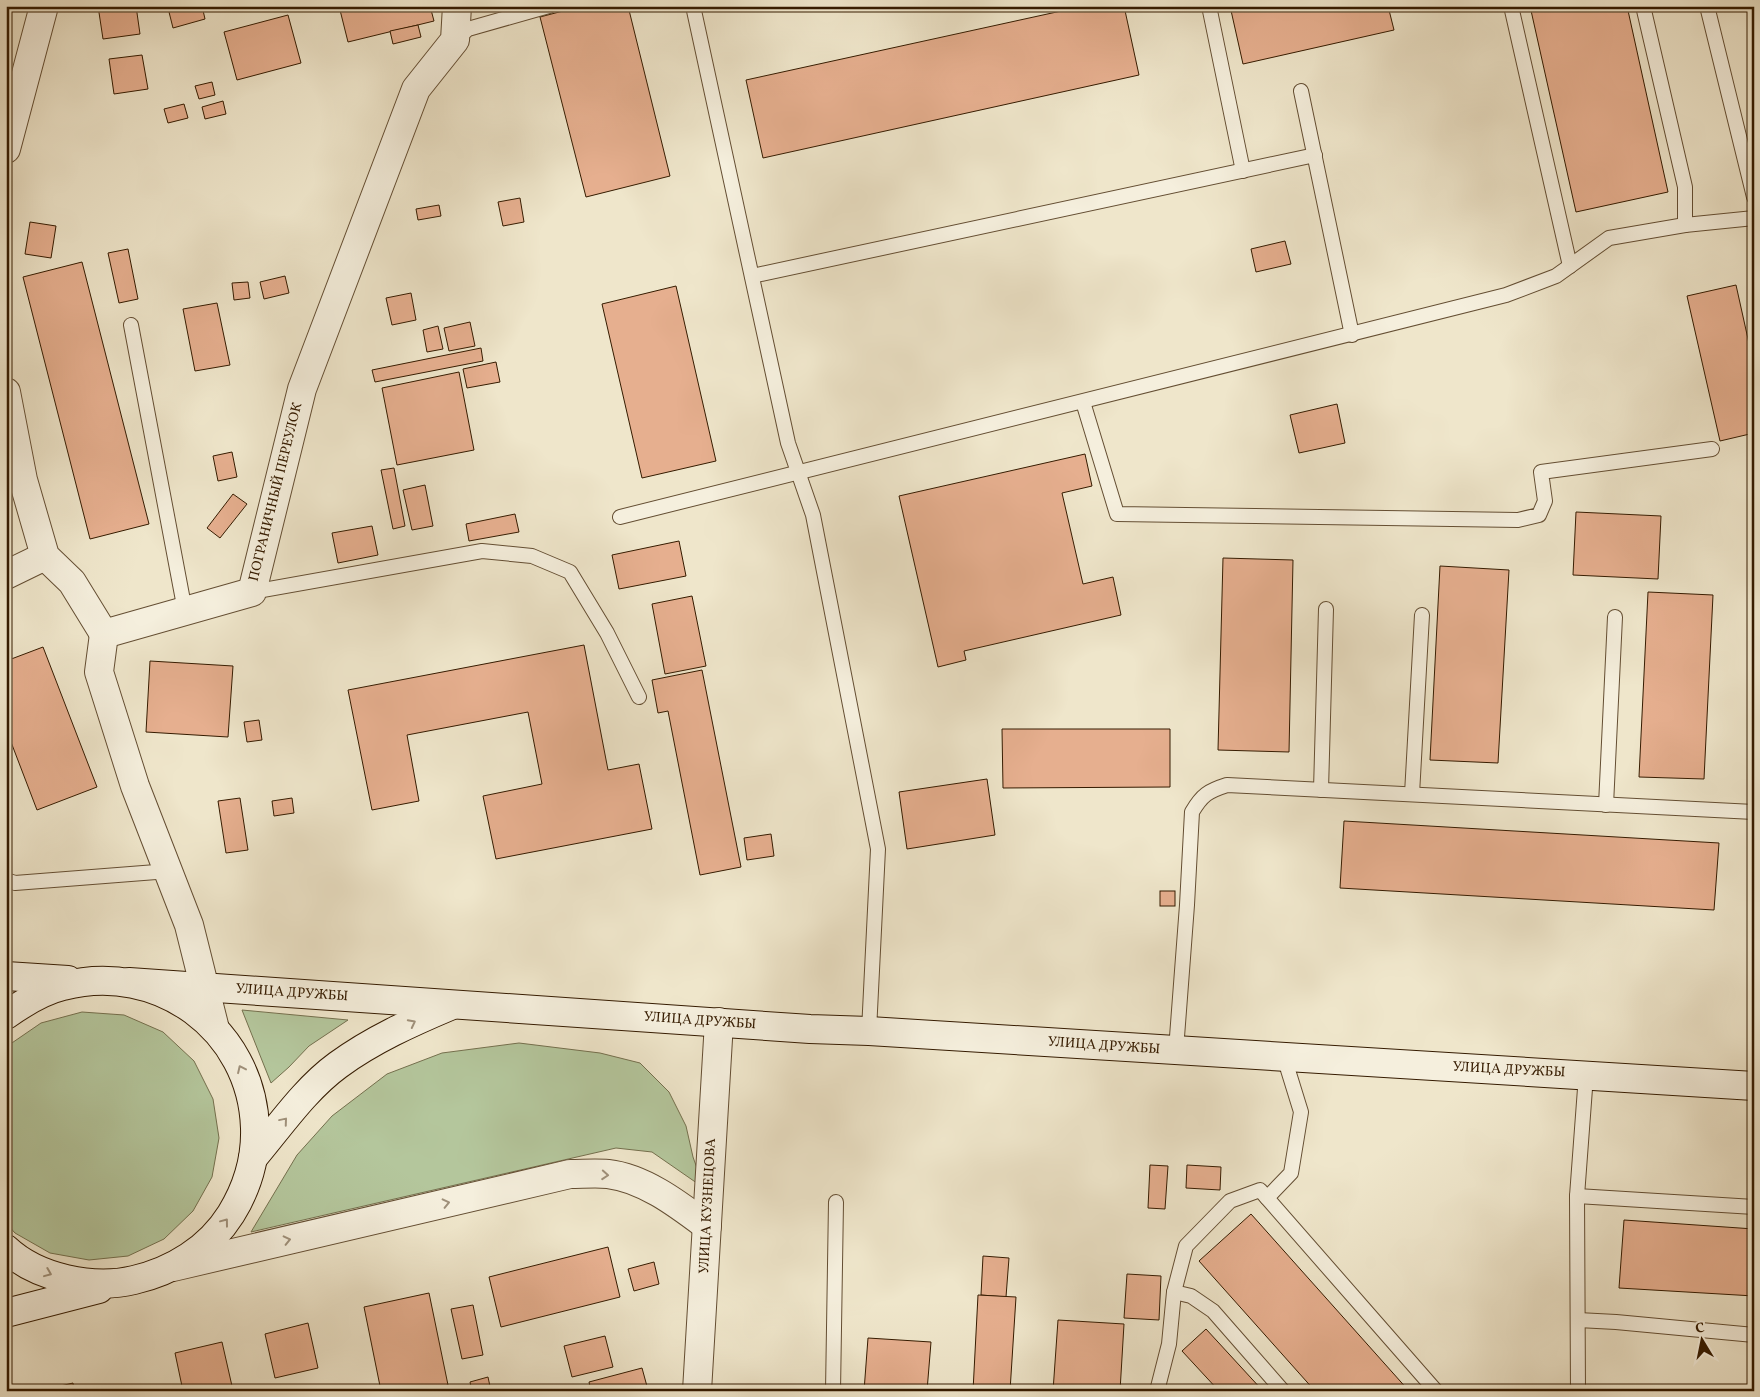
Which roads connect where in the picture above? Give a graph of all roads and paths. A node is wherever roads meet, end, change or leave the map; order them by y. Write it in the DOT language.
graph roads {
  1 [pos="44,6"];
  2 [pos="457,6"];
  3 [pos="549,6"];
  4 [pos="693,6"];
  5 [pos="1209,6"];
  6 [pos="1511,6"];
  7 [pos="1643,6"];
  8 [pos="1707,6"];
  9 [pos="455,40"];
  10 [pos="1302,91"];
  11 [pos="7,140"];
  12 [pos="1315,155"];
  13 [pos="1243,171"];
  14 [pos="1754,197"];
  15 [pos="1754,218"];
  16 [pos="1685,225"];
  17 [pos="1570,266"];
  18 [pos="752,276"];
  19 [pos="131,325"];
  20 [pos="1352,335"];
  21 [pos="6,392"];
  22 [pos="1083,402"];
  23 [pos="1712,449"];
  24 [pos="798,473"];
  25 [pos="620,517"];
  26 [pos="45,556"];
  27 [pos="6,576"];
  28 [pos="252,592"];
  29 [pos="1326,610"];
  30 [pos="185,611"];
  31 [pos="1422,615"];
  32 [pos="1615,617"];
  33 [pos="104,634"];
  34 [pos="638,697"];
  35 [pos="1321,790"];
  36 [pos="1412,794"];
  37 [pos="1606,804"];
  38 [pos="1754,812"];
  39 [pos="169,871"];
  40 [pos="6,880"];
  41 [pos="6,976"];
  42 [pos="84,981"];
  43 [pos="129,982"];
  44 [pos="204,988"];
  45 [pos="455,1003"];
  46 [pos="6,1015"];
  47 [pos="719,1022"];
  48 [pos="215,1029"];
  49 [pos="869,1031"];
  50 [pos="1176,1050"];
  51 [pos="1284,1057"];
  52 [pos="1586,1075"];
  53 [pos="1754,1086"];
  54 [pos="253,1158"];
  55 [pos="1578,1196"];
  56 [pos="1267,1198"];
  57 [pos="836,1202"];
  58 [pos="1754,1207"];
  59 [pos="707,1226"];
  60 [pos="6,1249"];
  61 [pos="172,1267"];
  62 [pos="127,1282"];
  63 [pos="1174,1292"];
  64 [pos="6,1312"];
  65 [pos="1578,1320"];
  66 [pos="1754,1335"];
  67 [pos="697,1391"];
  68 [pos="833,1391"];
  69 [pos="1157,1391"];
  70 [pos="1283,1391"];
  71 [pos="1436,1391"];
  72 [pos="1578,1391"];
  1 -- 11 [label="main road"];
  2 -- 9 [label="main road"];
  3 -- 9 [label="lane"];
  4 -- 18 [label="lane"];
  5 -- 13 [label="lane"];
  6 -- 17 [label="lane"];
  7 -- 16 [label="lane"];
  8 -- 14 [label="lane"];
  9 -- 28 [label="main road, ПОГРАНИЧНЫЙ ПЕРЕУЛОК"];
  10 -- 12 [label="lane"];
  12 -- 13 [label="lane"];
  12 -- 20 [label="lane"];
  13 -- 18 [label="lane"];
  15 -- 16 [label="lane"];
  16 -- 17 [label="lane"];
  17 -- 20 [label="lane"];
  18 -- 24 [label="lane"];
  19 -- 30 [label="lane"];
  20 -- 22 [label="lane"];
  21 -- 26 [label="main road"];
  22 -- 23 [label="lane"];
  22 -- 24 [label="lane"];
  24 -- 25 [label="lane"];
  24 -- 49 [label="lane"];
  26 -- 27 [label="main road"];
  26 -- 33 [label="main road"];
  28 -- 30 [label="main road, ПОГРАНИЧНЫЙ ПЕРЕУЛОК"];
  28 -- 34 [label="lane"];
  29 -- 35 [label="lane"];
  30 -- 33 [label="main road, ПОГРАНИЧНЫЙ ПЕРЕУЛОК"];
  31 -- 36 [label="lane"];
  32 -- 37 [label="lane"];
  33 -- 39 [label="main road"];
  35 -- 36 [label="lane"];
  35 -- 50 [label="lane"];
  36 -- 37 [label="lane"];
  37 -- 38 [label="lane"];
  39 -- 40 [label="lane"];
  39 -- 44 [label="main road"];
  41 -- 42 [label="main road"];
  42 -- 43 [label="main road"];
  42 -- 46 [label="main road"];
  43 -- 44 [label="main road, УЛИЦА ДРУЖБЫ"];
  43 -- 48 [label="main road"];
  44 -- 45 [label="main road, УЛИЦА ДРУЖБЫ"];
  44 -- 48 [label="main road"];
  45 -- 47 [label="main road, УЛИЦА ДРУЖБЫ"];
  54 -- 45 [label="main road, УЛИЦА ДРУЖБЫ, one-way"];
  47 -- 49 [label="main road, УЛИЦА ДРУЖБЫ"];
  47 -- 59 [label="main road, УЛИЦА КУЗНЕЦОВА"];
  54 -- 48 [label="main road, one-way"];
  49 -- 50 [label="main road, УЛИЦА ДРУЖБЫ"];
  50 -- 51 [label="main road, УЛИЦА ДРУЖБЫ"];
  51 -- 52 [label="main road, УЛИЦА ДРУЖБЫ"];
  51 -- 56 [label="lane"];
  52 -- 53 [label="main road, УЛИЦА ДРУЖБЫ"];
  52 -- 55 [label="lane"];
  61 -- 54 [label="main road, one-way"];
  55 -- 58 [label="lane"];
  55 -- 65 [label="lane"];
  56 -- 63 [label="lane"];
  56 -- 71 [label="lane"];
  57 -- 68 [label="lane"];
  61 -- 59 [label="main road, one-way"];
  59 -- 67 [label="main road, УЛИЦА КУЗНЕЦОВА"];
  60 -- 62 [label="main road, one-way"];
  61 -- 62 [label="main road"];
  62 -- 64 [label="main road"];
  63 -- 69 [label="lane"];
  63 -- 70 [label="lane"];
  65 -- 66 [label="lane"];
  65 -- 72 [label="lane"];
}
